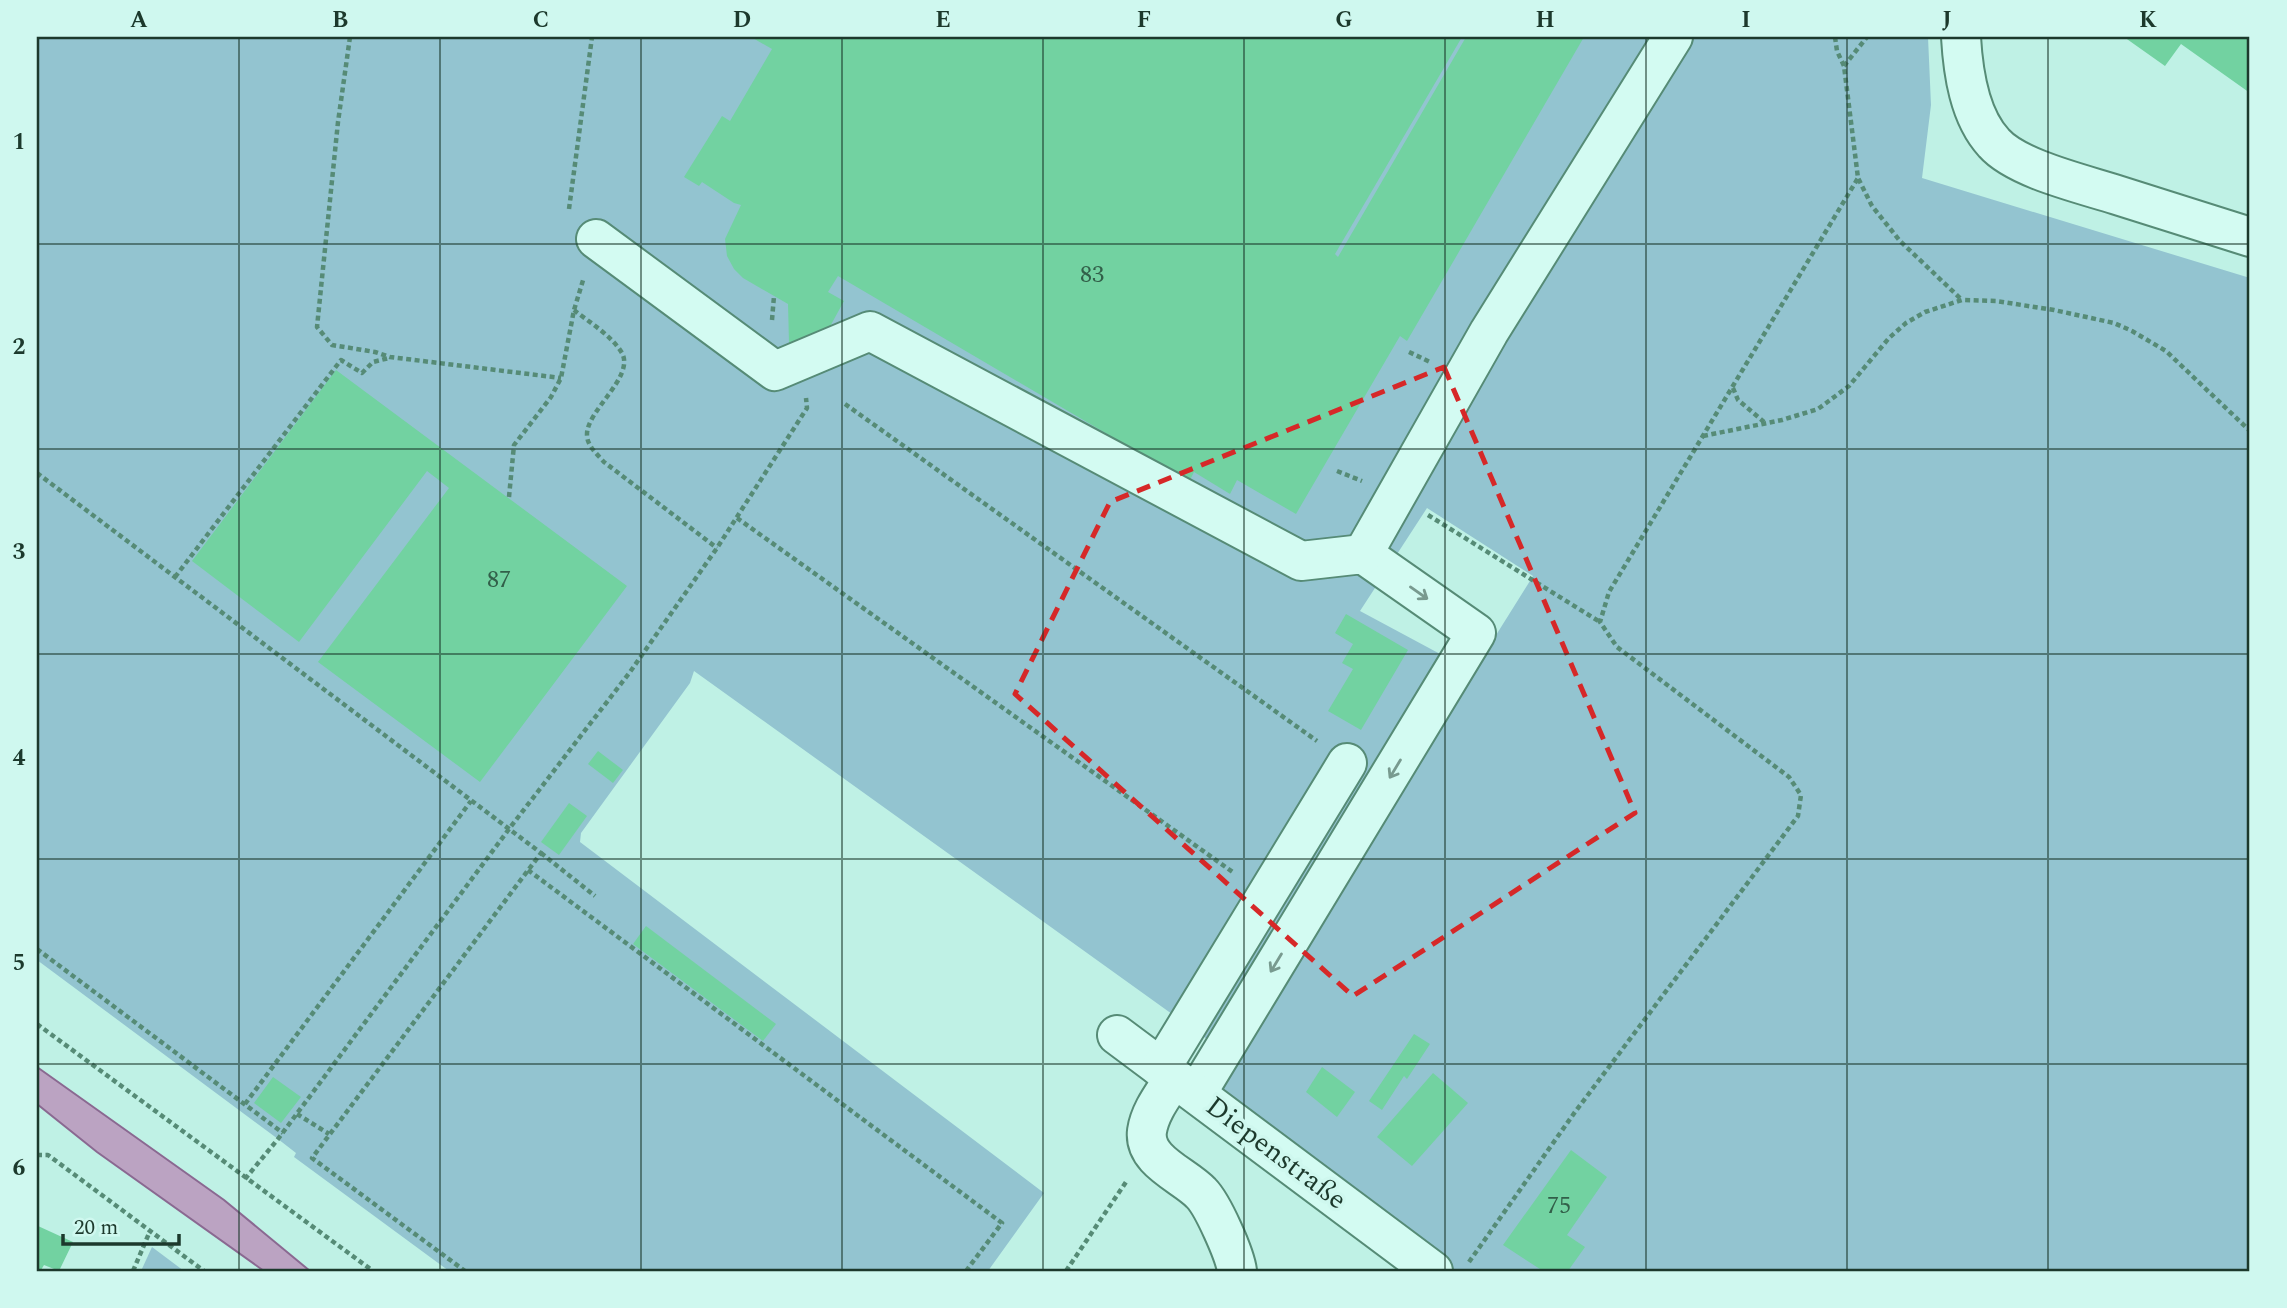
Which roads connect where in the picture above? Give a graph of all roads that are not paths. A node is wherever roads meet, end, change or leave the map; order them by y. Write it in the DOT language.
graph roads {
  1 [pos="1674,37"];
  2 [pos="1961,37"];
  3 [pos="582,230"];
  4 [pos="2250,237"];
  5 [pos="1363,554"];
  6 [pos="1347,763"];
  7 [pos="1118,1035"];
  8 [pos="1177,1080"];
  9 [pos="1237,1271"];
  10 [pos="1433,1271"];
  1 -- 5 [label="street"];
  2 -- 4 [label="street"];
  3 -- 5 [label="street"];
  5 -- 8 [label="street, one-way"];
  6 -- 8 [label="street"];
  7 -- 8 [label="street, Diepenstraße"];
  8 -- 9 [label="street"];
  8 -- 10 [label="street, Diepenstraße"];
}
